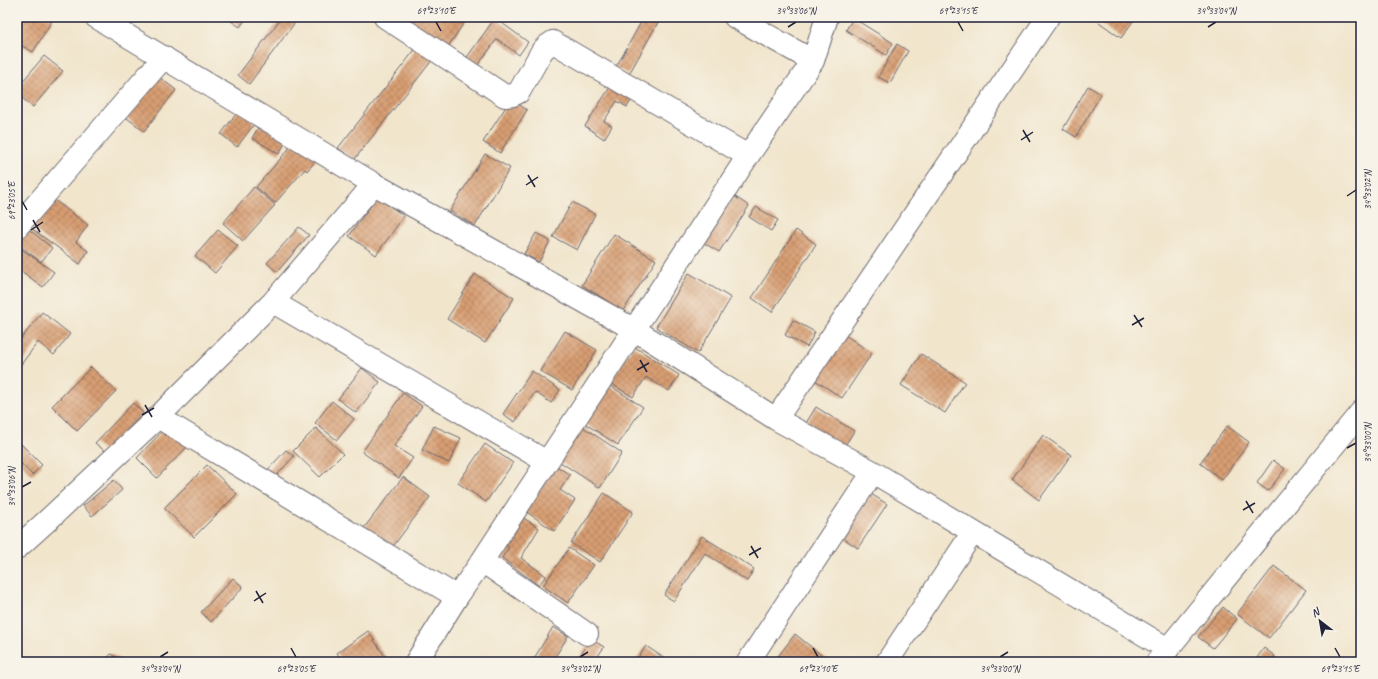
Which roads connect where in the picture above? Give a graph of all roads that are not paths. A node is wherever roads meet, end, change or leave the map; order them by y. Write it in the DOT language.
graph roads {
  1 [pos="96,17"];
  2 [pos="385,17"];
  3 [pos="735,17"];
  4 [pos="828,17"];
  5 [pos="1048,17"];
  6 [pos="164,57"];
  7 [pos="813,60"];
  8 [pos="748,156"];
  9 [pos="374,184"];
  10 [pos="17,227"];
  11 [pos="273,302"];
  12 [pos="634,330"];
  13 [pos="1361,412"];
  14 [pos="158,417"];
  15 [pos="776,419"];
  16 [pos="547,462"];
  17 [pos="873,472"];
  18 [pos="974,532"];
  19 [pos="17,548"];
  20 [pos="482,561"];
  21 [pos="457,597"];
  22 [pos="587,634"];
  23 [pos="1162,656"];
  24 [pos="416,662"];
  25 [pos="748,662"];
  26 [pos="887,662"];
  1 -- 6 [label="street"];
  2 -- 8 [label="street"];
  3 -- 7 [label="street"];
  4 -- 7 [label="street"];
  5 -- 15 [label="street"];
  6 -- 9 [label="street"];
  6 -- 10 [label="street"];
  7 -- 8 [label="street"];
  8 -- 12 [label="street"];
  9 -- 11 [label="street"];
  9 -- 12 [label="street"];
  11 -- 14 [label="street"];
  11 -- 16 [label="street"];
  12 -- 15 [label="street"];
  12 -- 16 [label="street"];
  13 -- 23 [label="street"];
  14 -- 19 [label="street"];
  14 -- 21 [label="street"];
  15 -- 17 [label="street"];
  16 -- 20 [label="street"];
  17 -- 18 [label="street"];
  17 -- 25 [label="street"];
  18 -- 23 [label="street"];
  18 -- 26 [label="street"];
  20 -- 21 [label="street"];
  20 -- 22 [label="street"];
  21 -- 24 [label="street"];
}
